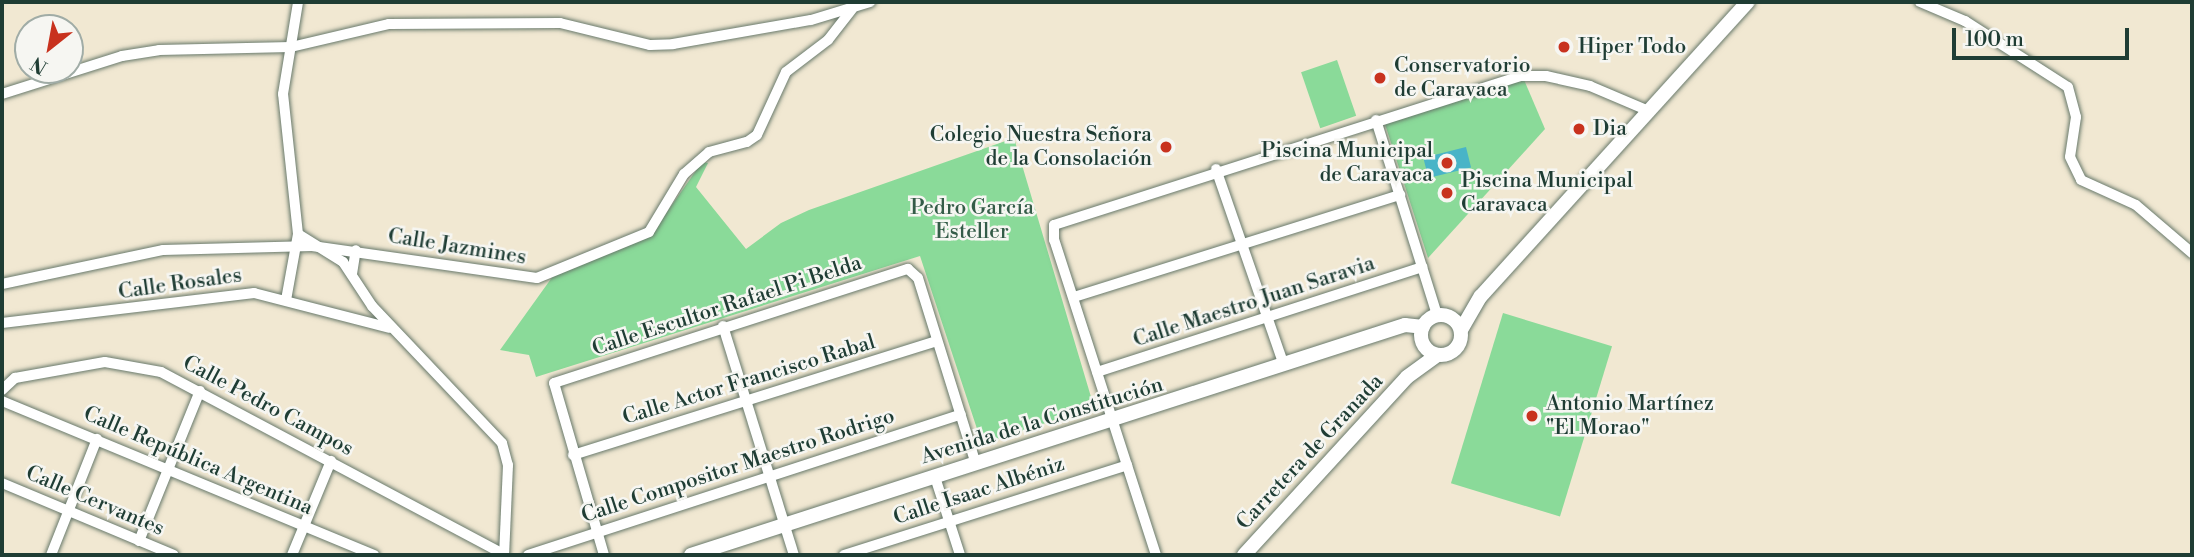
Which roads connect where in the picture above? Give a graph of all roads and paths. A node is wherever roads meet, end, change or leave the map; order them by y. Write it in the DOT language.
graph roads {
  1 [pos="299,2"];
  2 [pos="870,2"];
  3 [pos="1748,2"];
  4 [pos="1920,2"];
  5 [pos="852,9"];
  6 [pos="290,47"];
  7 [pos="2,94"];
  8 [pos="1648,111"];
  9 [pos="1376,120"];
  10 [pos="1216,169"];
  11 [pos="1400,195"];
  12 [pos="299,234"];
  13 [pos="1242,245"];
  14 [pos="296,246"];
  15 [pos="312,246"];
  16 [pos="356,250"];
  17 [pos="2192,253"];
  18 [pos="1422,267"];
  19 [pos="352,274"];
  20 [pos="2,284"];
  21 [pos="1481,296"];
  22 [pos="1074,297"];
  23 [pos="286,300"];
  24 [pos="368,300"];
  25 [pos="357,316"];
  26 [pos="1444,316"];
  27 [pos="1267,317"];
  28 [pos="2,323"];
  29 [pos="723,326"];
  30 [pos="1423,327"];
  31 [pos="1461,330"];
  32 [pos="399,334"];
  33 [pos="936,341"];
  34 [pos="1431,351"];
  35 [pos="1284,365"];
  36 [pos="1097,373"];
  37 [pos="2,390"];
  38 [pos="200,391"];
  39 [pos="3,400"];
  40 [pos="747,402"];
  41 [pos="961,414"];
  42 [pos="1113,422"];
  43 [pos="97,439"];
  44 [pos="573,455"];
  45 [pos="331,461"];
  46 [pos="976,464"];
  47 [pos="1127,465"];
  48 [pos="169,470"];
  49 [pos="771,477"];
  50 [pos="935,477"];
  51 [pos="2,483"];
  52 [pos="68,512"];
  53 [pos="949,521"];
  54 [pos="304,526"];
  55 [pos="785,526"];
  56 [pos="597,531"];
  57 [pos="139,541"];
  58 [pos="51,555"];
  59 [pos="174,555"];
  60 [pos="292,555"];
  61 [pos="374,555"];
  62 [pos="504,555"];
  63 [pos="528,555"];
  64 [pos="604,555"];
  65 [pos="691,555"];
  66 [pos="794,555"];
  67 [pos="844,555"];
  68 [pos="960,555"];
  69 [pos="1156,555"];
  70 [pos="1244,555"];
  1 -- 6 [label="street"];
  2 -- 5 [label="street"];
  3 -- 8 [label="main road, Carretera de Granada"];
  4 -- 17 [label="street"];
  5 -- 6 [label="street"];
  5 -- 16 [label="street, Calle Jazmines"];
  6 -- 7 [label="street"];
  6 -- 12 [label="street"];
  8 -- 9 [label="street"];
  8 -- 21 [label="main road, Carretera de Granada"];
  9 -- 10 [label="street"];
  9 -- 11 [label="street"];
  10 -- 13 [label="street"];
  10 -- 22 [label="street"];
  11 -- 13 [label="street"];
  11 -- 18 [label="street"];
  12 -- 14 [label="street"];
  12 -- 15 [label="street"];
  13 -- 22 [label="street"];
  13 -- 27 [label="street"];
  14 -- 15 [label="street, Calle Jazmines"];
  14 -- 20 [label="street, Calle Jazmines"];
  14 -- 23 [label="street"];
  15 -- 16 [label="street, Calle Jazmines"];
  15 -- 19 [label="street"];
  16 -- 19 [label="street"];
  18 -- 26 [label="street"];
  18 -- 27 [label="street, Calle Maestro Juan Saravia"];
  19 -- 24 [label="street"];
  21 -- 26 [label="main road, Carretera de Granada"];
  21 -- 31 [label="main road, Carretera de Granada"];
  22 -- 36 [label="street"];
  23 -- 25 [label="street, Calle Rosales"];
  23 -- 28 [label="street, Calle Rosales"];
  24 -- 25 [label="street"];
  24 -- 32 [label="street"];
  25 -- 32 [label="street, Calle Rosales"];
  26 -- 30 [label="main road, Carretera de Granada"];
  26 -- 31 [label="main road"];
  27 -- 35 [label="street"];
  27 -- 36 [label="street, Calle Maestro Juan Saravia"];
  29 -- 33 [label="street, Calle Escultor Rafael Pi Belda"];
  29 -- 40 [label="street"];
  29 -- 44 [label="street, Calle Escultor Rafael Pi Belda"];
  30 -- 34 [label="main road"];
  30 -- 35 [label="main road, Avenida de la Constitución"];
  31 -- 34 [label="main road, Carretera de Granada"];
  32 -- 62 [label="street"];
  33 -- 40 [label="street, Calle Actor Francisco Rabal"];
  33 -- 41 [label="street"];
  34 -- 70 [label="main road, Carretera de Granada"];
  35 -- 42 [label="main road, Avenida de la Constitución"];
  36 -- 42 [label="street"];
  37 -- 38 [label="street, Calle Pedro Campos"];
  38 -- 45 [label="street, Calle Pedro Campos"];
  38 -- 48 [label="street"];
  39 -- 43 [label="street, Calle República Argentina"];
  40 -- 44 [label="street, Calle Actor Francisco Rabal"];
  40 -- 49 [label="street"];
  41 -- 46 [label="street"];
  41 -- 49 [label="street, Calle Compositor Maestro Rodrigo"];
  42 -- 46 [label="main road, Avenida de la Constitución"];
  42 -- 47 [label="street"];
  43 -- 48 [label="street, Calle República Argentina"];
  43 -- 52 [label="street"];
  44 -- 56 [label="street"];
  45 -- 54 [label="street"];
  45 -- 62 [label="street, Calle Pedro Campos"];
  46 -- 50 [label="main road, Avenida de la Constitución"];
  47 -- 53 [label="street, Calle Isaac Albéniz"];
  47 -- 69 [label="street"];
  48 -- 54 [label="street, Calle República Argentina"];
  48 -- 57 [label="street"];
  49 -- 55 [label="street"];
  49 -- 56 [label="street, Calle Compositor Maestro Rodrigo"];
  50 -- 53 [label="street"];
  50 -- 55 [label="main road, Avenida de la Constitución"];
  51 -- 52 [label="street, Calle Cervantes"];
  52 -- 57 [label="street, Calle Cervantes"];
  52 -- 58 [label="street"];
  53 -- 67 [label="street, Calle Isaac Albéniz"];
  53 -- 68 [label="street"];
  54 -- 60 [label="street"];
  54 -- 61 [label="street, Calle República Argentina"];
  55 -- 65 [label="main road, Avenida de la Constitución"];
  55 -- 66 [label="street"];
  56 -- 63 [label="street, Calle Compositor Maestro Rodrigo"];
  56 -- 64 [label="street"];
  57 -- 59 [label="street, Calle Cervantes"];
}
